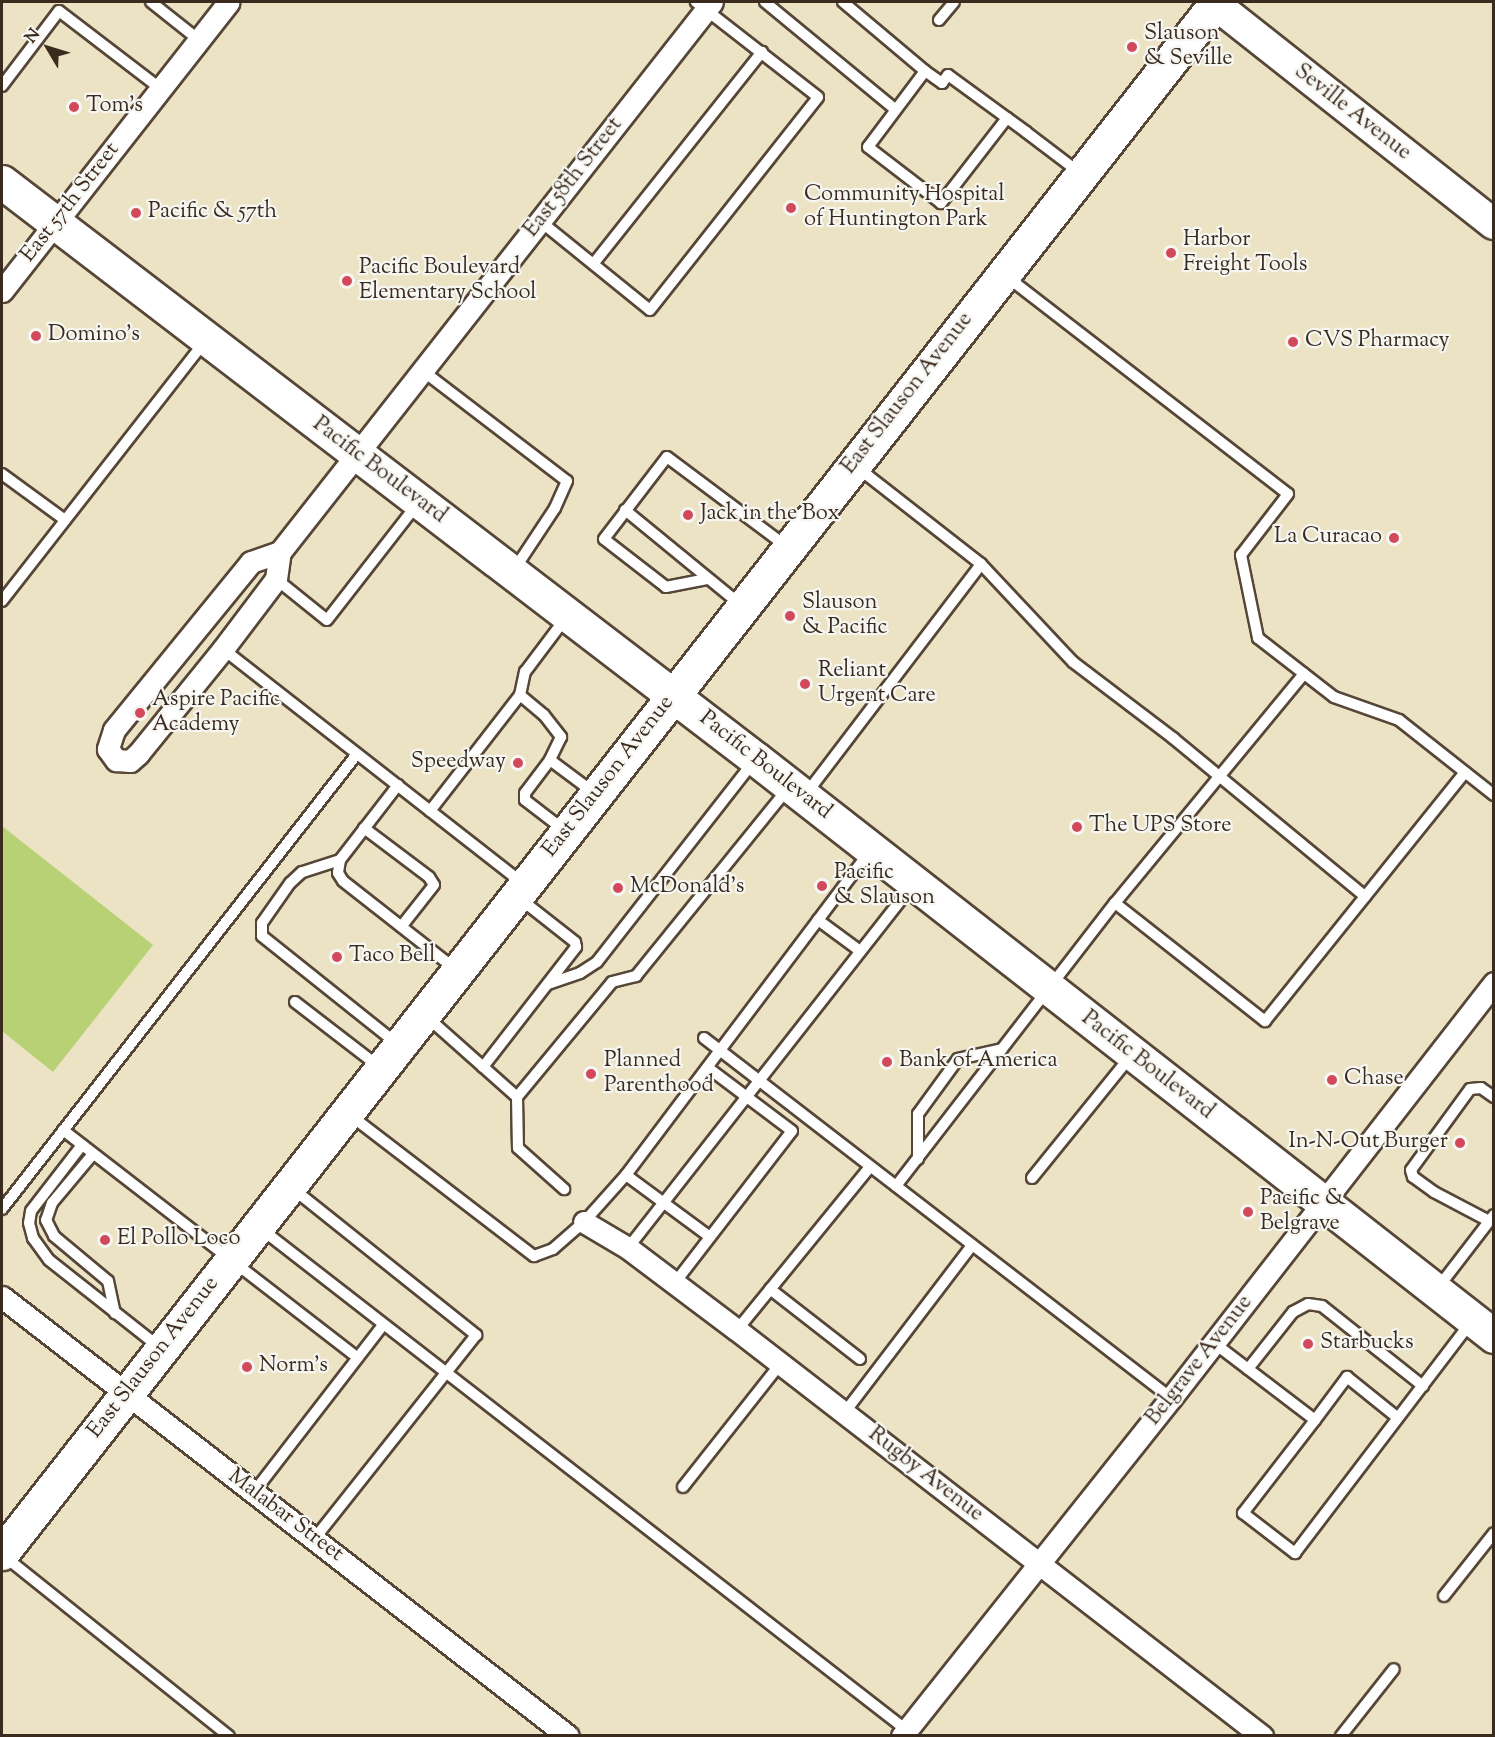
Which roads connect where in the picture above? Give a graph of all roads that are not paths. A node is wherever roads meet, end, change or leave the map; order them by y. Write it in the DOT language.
graph roads {
  1 [pos="150,2"];
  2 [pos="229,2"];
  3 [pos="765,2"];
  4 [pos="843,2"];
  5 [pos="954,2"];
  6 [pos="1214,2"];
  7 [pos="705,4"];
  8 [pos="939,20"];
  9 [pos="199,40"];
  10 [pos="762,52"];
  11 [pos="925,71"];
  12 [pos="2,86"];
  13 [pos="161,89"];
  14 [pos="895,109"];
  15 [pos="1007,118"];
  16 [pos="1081,174"];
  17 [pos="2,182"];
  18 [pos="540,221"];
  19 [pos="55,224"];
  20 [pos="1494,224"];
  21 [pos="594,264"];
  22 [pos="1002,273"];
  23 [pos="2,291"];
  24 [pos="207,340"];
  25 [pos="423,371"];
  26 [pos="358,454"];
  27 [pos="853,464"];
  28 [pos="2,474"];
  29 [pos="419,501"];
  30 [pos="625,510"];
  31 [pos="65,520"];
  32 [pos="789,548"];
  33 [pos="280,552"];
  34 [pos="981,564"];
  35 [pos="512,572"];
  36 [pos="276,579"];
  37 [pos="707,579"];
  38 [pos="2,600"];
  39 [pos="743,606"];
  40 [pos="568,615"];
  41 [pos="223,649"];
  42 [pos="1304,674"];
  43 [pos="520,695"];
  44 [pos="674,696"];
  45 [pos="357,754"];
  46 [pos="756,759"];
  47 [pos="550,760"];
  48 [pos="1465,772"];
  49 [pos="1221,777"];
  50 [pos="398,785"];
  51 [pos="797,791"];
  52 [pos="596,794"];
  53 [pos="1494,795"];
  54 [pos="430,811"];
  55 [pos="364,828"];
  56 [pos="566,831"];
  57 [pos="871,849"];
  58 [pos="340,860"];
  59 [pos="914,883"];
  60 [pos="520,890"];
  61 [pos="1365,897"];
  62 [pos="1115,903"];
  63 [pos="818,920"];
  64 [pos="401,927"];
  65 [pos="861,951"];
  66 [pos="457,970"];
  67 [pos="1494,983"];
  68 [pos="548,984"];
  69 [pos="1049,990"];
  70 [pos="295,1002"];
  71 [pos="423,1013"];
  72 [pos="704,1038"];
  73 [pos="1002,1049"];
  74 [pos="720,1050"];
  75 [pos="1132,1055"];
  76 [pos="390,1056"];
  77 [pos="483,1067"];
  78 [pos="707,1067"];
  79 [pos="759,1080"];
  80 [pos="747,1096"];
  81 [pos="1494,1096"];
  82 [pos="517,1097"];
  83 [pos="346,1112"];
  84 [pos="63,1130"];
  85 [pos="82,1145"];
  86 [pos="93,1154"];
  87 [pos="918,1159"];
  88 [pos="870,1167"];
  89 [pos="626,1174"];
  90 [pos="1032,1178"];
  91 [pos="288,1185"];
  92 [pos="896,1186"];
  93 [pos="564,1189"];
  94 [pos="664,1202"];
  95 [pos="1322,1203"];
  96 [pos="2,1209"];
  97 [pos="1491,1218"];
  98 [pos="584,1222"];
  99 [pos="257,1225"];
  100 [pos="710,1238"];
  101 [pos="972,1245"];
  102 [pos="628,1248"];
  103 [pos="229,1261"];
  104 [pos="674,1284"];
  105 [pos="770,1289"];
  106 [pos="1435,1291"];
  107 [pos="2,1297"];
  108 [pos="116,1313"];
  109 [pos="383,1325"];
  110 [pos="1483,1328"];
  111 [pos="737,1330"];
  112 [pos="1214,1343"];
  113 [pos="161,1348"];
  114 [pos="357,1357"];
  115 [pos="860,1359"];
  116 [pos="780,1364"];
  117 [pos="1248,1369"];
  118 [pos="446,1373"];
  119 [pos="1423,1386"];
  120 [pos="125,1394"];
  121 [pos="1171,1398"];
  122 [pos="844,1412"];
  123 [pos="1398,1418"];
  124 [pos="1315,1420"];
  125 [pos="683,1487"];
  126 [pos="254,1492"];
  127 [pos="1494,1533"];
  128 [pos="315,1538"];
  129 [pos="2,1553"];
  130 [pos="1038,1564"];
  131 [pos="1444,1596"];
  132 [pos="1394,1668"];
  133 [pos="908,1734"];
  134 [pos="229,1736"];
  135 [pos="568,1736"];
  136 [pos="1262,1736"];
  137 [pos="1341,1736"];
  1 -- 9 [label="lane"];
  2 -- 9 [label="street, East 57th Street"];
  3 -- 14 [label="lane"];
  4 -- 11 [label="lane"];
  5 -- 8 [label="lane"];
  6 -- 16 [label="main road, East Slauson Avenue"];
  6 -- 20 [label="street, Seville Avenue"];
  7 -- 10 [label="lane"];
  7 -- 18 [label="street, East 58th Street"];
  9 -- 13 [label="street, East 57th Street"];
  10 -- 21 [label="lane"];
  10 -- 21 [label="lane"];
  11 -- 14 [label="lane"];
  11 -- 15 [label="lane"];
  12 -- 13 [label="lane"];
  13 -- 19 [label="street, East 57th Street"];
  14 -- 15 [label="lane"];
  15 -- 16 [label="lane"];
  16 -- 22 [label="main road, East Slauson Avenue"];
  17 -- 19 [label="main road, Pacific Boulevard"];
  18 -- 21 [label="lane"];
  18 -- 25 [label="street, East 58th Street"];
  19 -- 23 [label="street, East 57th Street"];
  19 -- 24 [label="main road, Pacific Boulevard"];
  22 -- 27 [label="main road, East Slauson Avenue"];
  22 -- 42 [label="lane"];
  24 -- 26 [label="main road, Pacific Boulevard"];
  24 -- 31 [label="lane"];
  25 -- 26 [label="street, East 58th Street"];
  25 -- 35 [label="lane"];
  26 -- 29 [label="main road, Pacific Boulevard"];
  26 -- 33 [label="street, East 58th Street"];
  27 -- 32 [label="main road, East Slauson Avenue"];
  27 -- 34 [label="lane"];
  28 -- 31 [label="lane"];
  29 -- 35 [label="main road, Pacific Boulevard"];
  29 -- 36 [label="lane"];
  30 -- 32 [label="lane"];
  30 -- 37 [label="lane"];
  30 -- 37 [label="lane"];
  31 -- 38 [label="lane"];
  32 -- 39 [label="main road, East Slauson Avenue"];
  33 -- 36 [label="street"];
  33 -- 41 [label="street"];
  34 -- 49 [label="lane"];
  34 -- 51 [label="lane"];
  35 -- 40 [label="main road, Pacific Boulevard"];
  36 -- 41 [label="street"];
  37 -- 39 [label="lane"];
  39 -- 44 [label="main road, East Slauson Avenue"];
  40 -- 43 [label="lane"];
  40 -- 44 [label="main road, Pacific Boulevard"];
  41 -- 45 [label="lane"];
  42 -- 48 [label="lane"];
  42 -- 49 [label="lane"];
  43 -- 47 [label="lane"];
  43 -- 54 [label="lane"];
  44 -- 46 [label="main road, Pacific Boulevard"];
  44 -- 52 [label="main road, East Slauson Avenue"];
  45 -- 50 [label="lane"];
  45 -- 84 [label="lane"];
  46 -- 51 [label="main road, Pacific Boulevard"];
  46 -- 68 [label="lane"];
  47 -- 52 [label="lane"];
  47 -- 56 [label="lane"];
  48 -- 53 [label="lane"];
  48 -- 61 [label="lane"];
  49 -- 61 [label="lane"];
  49 -- 62 [label="lane"];
  50 -- 54 [label="lane"];
  50 -- 55 [label="lane"];
  51 -- 57 [label="main road, Pacific Boulevard"];
  51 -- 82 [label="lane"];
  52 -- 56 [label="main road, East Slauson Avenue"];
  54 -- 60 [label="lane"];
  55 -- 58 [label="lane"];
  55 -- 64 [label="lane"];
  56 -- 60 [label="main road, East Slauson Avenue"];
  57 -- 59 [label="main road, Pacific Boulevard"];
  57 -- 63 [label="lane"];
  58 -- 64 [label="lane"];
  58 -- 76 [label="lane"];
  59 -- 65 [label="lane"];
  59 -- 69 [label="main road, Pacific Boulevard"];
  60 -- 66 [label="main road, East Slauson Avenue"];
  60 -- 68 [label="lane"];
  61 -- 62 [label="lane"];
  62 -- 69 [label="lane"];
  63 -- 65 [label="lane"];
  63 -- 74 [label="lane"];
  64 -- 66 [label="lane"];
  65 -- 79 [label="lane"];
  66 -- 71 [label="main road, East Slauson Avenue"];
  67 -- 95 [label="street, Belgrave Avenue"];
  68 -- 77 [label="lane"];
  69 -- 73 [label="lane"];
  69 -- 75 [label="main road, Pacific Boulevard"];
  70 -- 76 [label="lane"];
  71 -- 76 [label="main road, East Slauson Avenue"];
  71 -- 77 [label="lane"];
  72 -- 74 [label="lane"];
  73 -- 87 [label="lane"];
  73 -- 87 [label="lane"];
  74 -- 78 [label="lane"];
  74 -- 79 [label="lane"];
  75 -- 90 [label="lane"];
  75 -- 95 [label="main road, Pacific Boulevard"];
  76 -- 83 [label="main road, East Slauson Avenue"];
  77 -- 82 [label="lane"];
  78 -- 80 [label="lane"];
  78 -- 89 [label="lane"];
  79 -- 80 [label="lane"];
  79 -- 88 [label="lane"];
  80 -- 94 [label="lane"];
  80 -- 100 [label="lane"];
  81 -- 97 [label="lane"];
  82 -- 93 [label="lane"];
  83 -- 91 [label="main road, East Slauson Avenue"];
  83 -- 98 [label="lane"];
  84 -- 85 [label="lane"];
  84 -- 96 [label="lane"];
  85 -- 86 [label="lane"];
  85 -- 108 [label="lane"];
  86 -- 103 [label="lane"];
  86 -- 108 [label="lane"];
  87 -- 92 [label="lane"];
  88 -- 92 [label="lane"];
  88 -- 105 [label="lane"];
  89 -- 94 [label="lane"];
  89 -- 98 [label="lane"];
  91 -- 99 [label="main road, East Slauson Avenue"];
  91 -- 118 [label="lane"];
  92 -- 101 [label="lane"];
  94 -- 100 [label="lane"];
  94 -- 102 [label="lane"];
  95 -- 106 [label="main road, Pacific Boulevard"];
  95 -- 112 [label="street, Belgrave Avenue"];
  97 -- 106 [label="lane"];
  98 -- 102 [label="street, Rugby Avenue"];
  99 -- 103 [label="main road, East Slauson Avenue"];
  99 -- 109 [label="lane"];
  100 -- 104 [label="lane"];
  101 -- 121 [label="lane"];
  101 -- 122 [label="lane"];
  102 -- 104 [label="street, Rugby Avenue"];
  103 -- 113 [label="main road, East Slauson Avenue"];
  103 -- 114 [label="lane"];
  104 -- 111 [label="street, Rugby Avenue"];
  105 -- 111 [label="lane"];
  105 -- 115 [label="lane"];
  106 -- 110 [label="main road, Pacific Boulevard"];
  107 -- 120 [label="street, Malabar Street"];
  108 -- 113 [label="lane"];
  109 -- 114 [label="lane"];
  109 -- 118 [label="lane"];
  110 -- 119 [label="lane"];
  111 -- 116 [label="street, Rugby Avenue"];
  112 -- 117 [label="lane"];
  112 -- 121 [label="street, Belgrave Avenue"];
  113 -- 120 [label="main road, East Slauson Avenue"];
  114 -- 126 [label="lane"];
  116 -- 122 [label="street, Rugby Avenue"];
  116 -- 125 [label="lane"];
  117 -- 119 [label="lane"];
  117 -- 124 [label="lane"];
  118 -- 128 [label="lane"];
  118 -- 133 [label="lane"];
  119 -- 123 [label="lane"];
  120 -- 126 [label="street, Malabar Street"];
  120 -- 129 [label="main road, East Slauson Avenue"];
  121 -- 130 [label="street, Belgrave Avenue"];
  122 -- 130 [label="street, Rugby Avenue"];
  123 -- 124 [label="lane"];
  123 -- 124 [label="lane"];
  126 -- 128 [label="street, Malabar Street"];
  127 -- 131 [label="lane"];
  128 -- 135 [label="street, Malabar Street"];
  129 -- 134 [label="lane"];
  130 -- 133 [label="street, Belgrave Avenue"];
  130 -- 136 [label="street, Rugby Avenue"];
  132 -- 137 [label="lane"];
}
